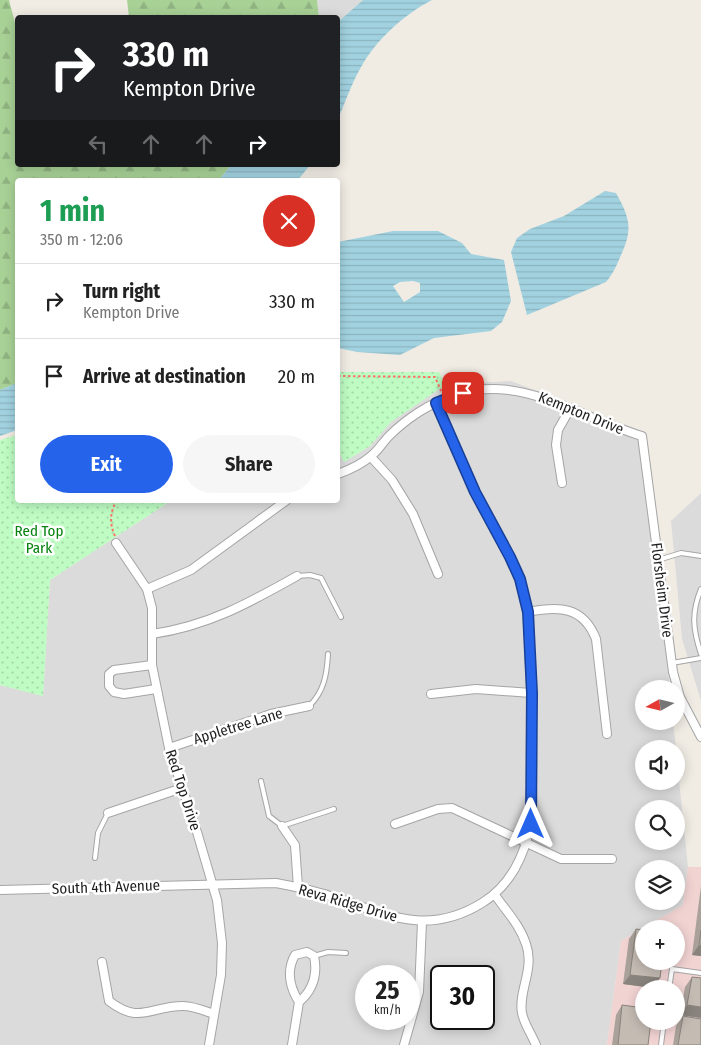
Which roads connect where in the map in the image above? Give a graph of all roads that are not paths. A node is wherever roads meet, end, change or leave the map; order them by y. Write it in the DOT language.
graph roads {
  1 [pos="436,403"];
  2 [pos="570,409"];
  3 [pos="642,436"];
  4 [pos="371,457"];
  5 [pos="340,473"];
  6 [pos="562,483"];
  7 [pos="283,503"];
  8 [pos="116,544"];
  9 [pos="701,556"];
  10 [pos="658,560"];
  11 [pos="438,574"];
  12 [pos="297,576"];
  13 [pos="147,589"];
  14 [pos="701,589"];
  15 [pos="528,612"];
  16 [pos="341,617"];
  17 [pos="152,634"];
  18 [pos="328,654"];
  19 [pos="701,655"];
  20 [pos="672,663"];
  21 [pos="152,665"];
  22 [pos="156,688"];
  23 [pos="532,693"];
  24 [pos="431,694"];
  25 [pos="309,706"];
  26 [pos="607,734"];
  27 [pos="701,737"];
  28 [pos="169,748"];
  29 [pos="261,781"];
  30 [pos="182,788"];
  31 [pos="334,809"];
  32 [pos="108,813"];
  33 [pos="394,824"];
  34 [pos="282,826"];
  35 [pos="527,844"];
  36 [pos="95,858"];
  37 [pos="612,859"];
  38 [pos="212,884"];
  39 [pos="298,887"];
  40 [pos="0,890"];
  41 [pos="494,895"];
  42 [pos="422,922"];
  43 [pos="346,953"];
  44 [pos="314,956"];
  45 [pos="102,962"];
  46 [pos="701,973"];
  47 [pos="670,980"];
  48 [pos="299,1002"];
  49 [pos="214,1014"];
  50 [pos="662,1030"];
  51 [pos="209,1045"];
  52 [pos="292,1045"];
  53 [pos="404,1045"];
  54 [pos="536,1045"];
  55 [pos="660,1045"];
  1 -- 2 [label="street, Kempton Drive"];
  1 -- 4 [label="street, Kempton Drive"];
  1 -- 15 [label="street, Reva Ridge Drive"];
  2 -- 3 [label="street, Kempton Drive"];
  2 -- 6 [label="street"];
  3 -- 10 [label="street, Florsheim Drive"];
  4 -- 5 [label="street, Kempton Drive"];
  4 -- 11 [label="street"];
  7 -- 13 [label="street"];
  8 -- 13 [label="street, Red Top Drive"];
  9 -- 10 [label="lane"];
  10 -- 20 [label="street, Florsheim Drive"];
  12 -- 16 [label="lane"];
  12 -- 17 [label="street"];
  13 -- 17 [label="street, Red Top Drive"];
  14 -- 19 [label="lane"];
  15 -- 23 [label="street, Reva Ridge Drive"];
  15 -- 26 [label="street"];
  17 -- 21 [label="street, Red Top Drive"];
  18 -- 25 [label="lane"];
  19 -- 20 [label="lane"];
  20 -- 27 [label="street, Florsheim Drive"];
  21 -- 22 [label="street, Red Top Drive"];
  21 -- 22 [label="street"];
  22 -- 28 [label="street, Red Top Drive"];
  23 -- 24 [label="street"];
  23 -- 35 [label="street, Reva Ridge Drive"];
  25 -- 28 [label="street, Appletree Lane"];
  28 -- 30 [label="street, Red Top Drive"];
  29 -- 34 [label="lane"];
  30 -- 32 [label="street"];
  30 -- 38 [label="street, Red Top Drive"];
  31 -- 34 [label="lane"];
  32 -- 36 [label="lane"];
  33 -- 35 [label="street"];
  34 -- 39 [label="street"];
  35 -- 37 [label="street"];
  35 -- 41 [label="street, Reva Ridge Drive"];
  38 -- 39 [label="street, Reva Ridge Drive"];
  38 -- 40 [label="street, South 4th Avenue"];
  38 -- 49 [label="street, Red Top Drive"];
  39 -- 42 [label="street, Reva Ridge Drive"];
  41 -- 42 [label="street, Reva Ridge Drive"];
  41 -- 54 [label="street"];
  42 -- 53 [label="street"];
  43 -- 44 [label="lane"];
  44 -- 48 [label="street"];
  44 -- 48 [label="street"];
  45 -- 49 [label="street"];
  46 -- 47 [label="lane"];
  48 -- 52 [label="street"];
  49 -- 51 [label="street, Red Top Drive"];
  50 -- 55 [label="lane"];
}
